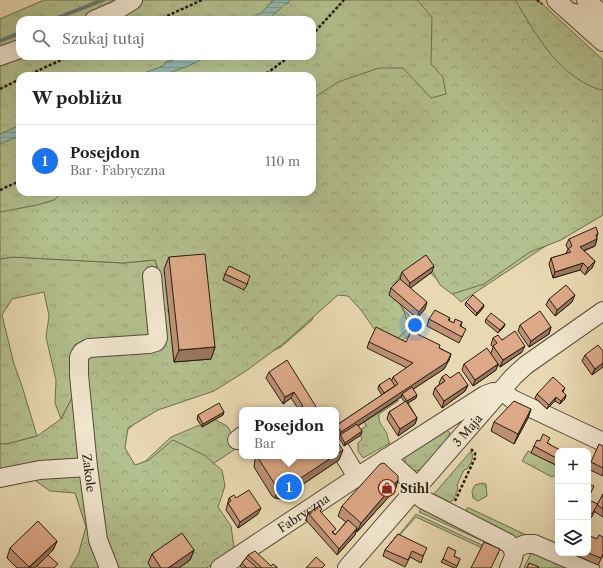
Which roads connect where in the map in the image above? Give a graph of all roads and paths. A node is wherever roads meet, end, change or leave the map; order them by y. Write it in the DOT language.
graph roads {
  1 [pos="133,0"];
  2 [pos="202,0"];
  3 [pos="344,0"];
  4 [pos="586,0"];
  5 [pos="563,6"];
  6 [pos="603,15"];
  7 [pos="103,16"];
  8 [pos="167,16"];
  9 [pos="603,21"];
  10 [pos="316,31"];
  11 [pos="603,42"];
  12 [pos="16,50"];
  13 [pos="0,56"];
  14 [pos="61,60"];
  15 [pos="285,60"];
  16 [pos="35,72"];
  17 [pos="270,72"];
  18 [pos="16,81"];
  19 [pos="0,89"];
  20 [pos="16,183"];
  21 [pos="0,190"];
  22 [pos="152,276"];
  23 [pos="603,311"];
  24 [pos="501,390"];
  25 [pos="603,442"];
  26 [pos="339,447"];
  27 [pos="470,448"];
  28 [pos="386,458"];
  29 [pos="88,467"];
  30 [pos="357,477"];
  31 [pos="0,478"];
  32 [pos="415,489"];
  33 [pos="451,503"];
  34 [pos="513,549"];
  35 [pos="109,568"];
  36 [pos="220,568"];
  37 [pos="347,568"];
  38 [pos="509,568"];
  39 [pos="590,568"];
  1 -- 7 [label="street"];
  2 -- 8 [label="path"];
  3 -- 10 [label="path"];
  4 -- 6 [label="street"];
  5 -- 9 [label="street"];
  5 -- 11 [label="street"];
  12 -- 13 [label="street"];
  14 -- 16 [label="path"];
  15 -- 17 [label="path"];
  18 -- 19 [label="path"];
  20 -- 21 [label="path"];
  22 -- 29 [label="street, Zakole"];
  23 -- 24 [label="street, 3 Maja"];
  24 -- 25 [label="street"];
  24 -- 28 [label="street, Fabryczna"];
  24 -- 32 [label="street, 3 Maja"];
  26 -- 30 [label="street"];
  27 -- 33 [label="path"];
  28 -- 30 [label="street, Fabryczna"];
  28 -- 32 [label="street"];
  29 -- 31 [label="street"];
  29 -- 35 [label="street, Zakole"];
  30 -- 36 [label="street, Fabryczna"];
  32 -- 34 [label="street"];
  32 -- 37 [label="street, 3 Maja"];
  34 -- 38 [label="street"];
  34 -- 39 [label="street"];
}
